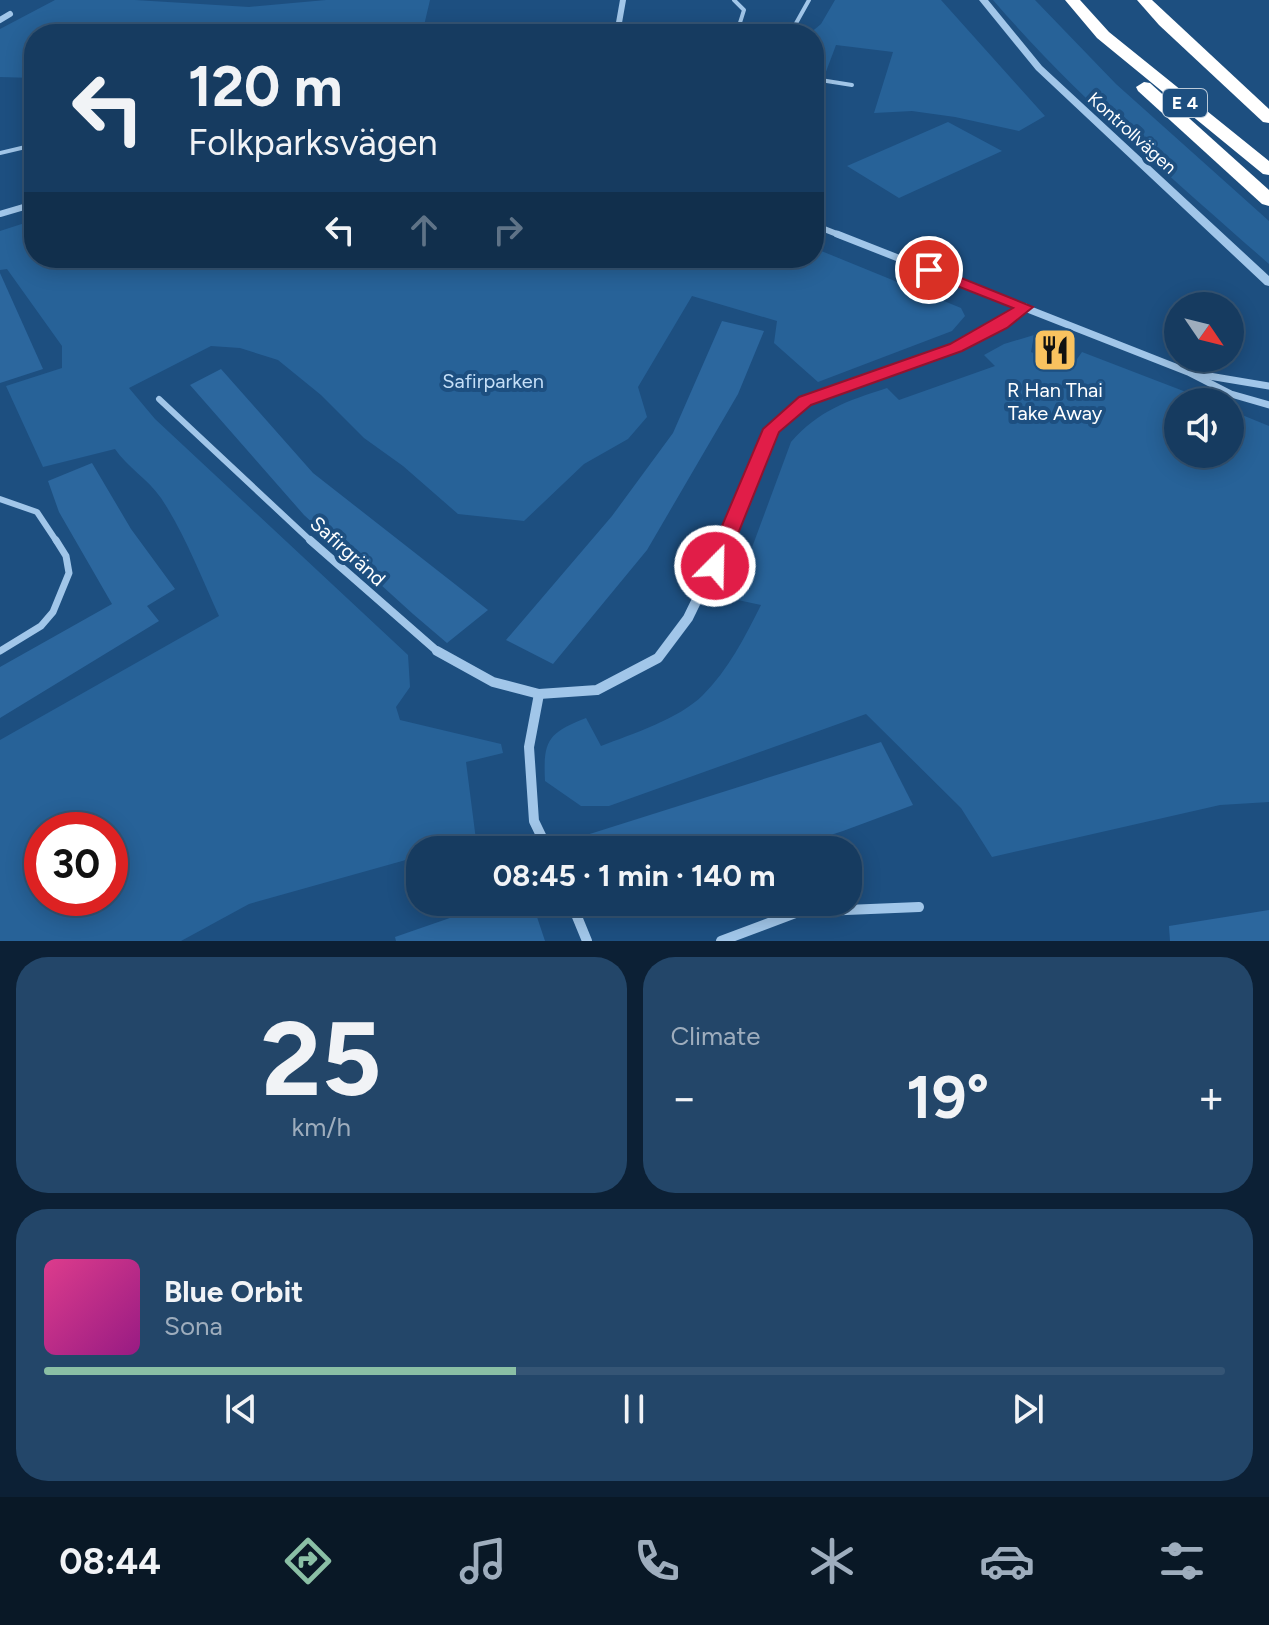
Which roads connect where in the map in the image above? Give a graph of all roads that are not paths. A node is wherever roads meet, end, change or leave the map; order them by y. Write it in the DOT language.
graph roads {
  1 [pos="623,0"];
  2 [pos="734,0"];
  3 [pos="809,0"];
  4 [pos="983,0"];
  5 [pos="1072,0"];
  6 [pos="1144,0"];
  7 [pos="10,14"];
  8 [pos="0,20"];
  9 [pos="619,24"];
  10 [pos="740,24"];
  11 [pos="796,24"];
  12 [pos="1103,35"];
  13 [pos="824,81"];
  14 [pos="852,85"];
  15 [pos="1269,118"];
  16 [pos="24,147"];
  17 [pos="0,153"];
  18 [pos="1269,170"];
  19 [pos="1269,200"];
  20 [pos="24,207"];
  21 [pos="0,214"];
  22 [pos="824,229"];
  23 [pos="1269,282"];
  24 [pos="1025,307"];
  25 [pos="1164,362"];
  26 [pos="1188,372"];
  27 [pos="1269,386"];
  28 [pos="159,399"];
  29 [pos="1269,405"];
  30 [pos="0,499"];
  31 [pos="0,651"];
  32 [pos="437,651"];
  33 [pos="539,694"];
  34 [pos="541,836"];
  35 [pos="919,907"];
  36 [pos="577,916"];
  37 [pos="587,941"];
  38 [pos="721,941"];
  1 -- 9 [label="street"];
  2 -- 10 [label="lane"];
  3 -- 11 [label="lane"];
  4 -- 23 [label="street, Kontrollvägen"];
  5 -- 12 [label="highway, E 4"];
  6 -- 15 [label="highway, E 4"];
  7 -- 8 [label="street"];
  12 -- 18 [label="highway, E 4"];
  12 -- 19 [label="highway"];
  13 -- 14 [label="lane"];
  16 -- 17 [label="lane"];
  20 -- 21 [label="street"];
  22 -- 24 [label="street"];
  24 -- 25 [label="street"];
  24 -- 33 [label="street, Safirgränd"];
  26 -- 27 [label="street"];
  26 -- 29 [label="street"];
  28 -- 32 [label="street, Safirgränd"];
  30 -- 31 [label="lane"];
  32 -- 33 [label="street, Safirgränd"];
  33 -- 34 [label="street"];
  35 -- 38 [label="street"];
  36 -- 37 [label="street"];
}
